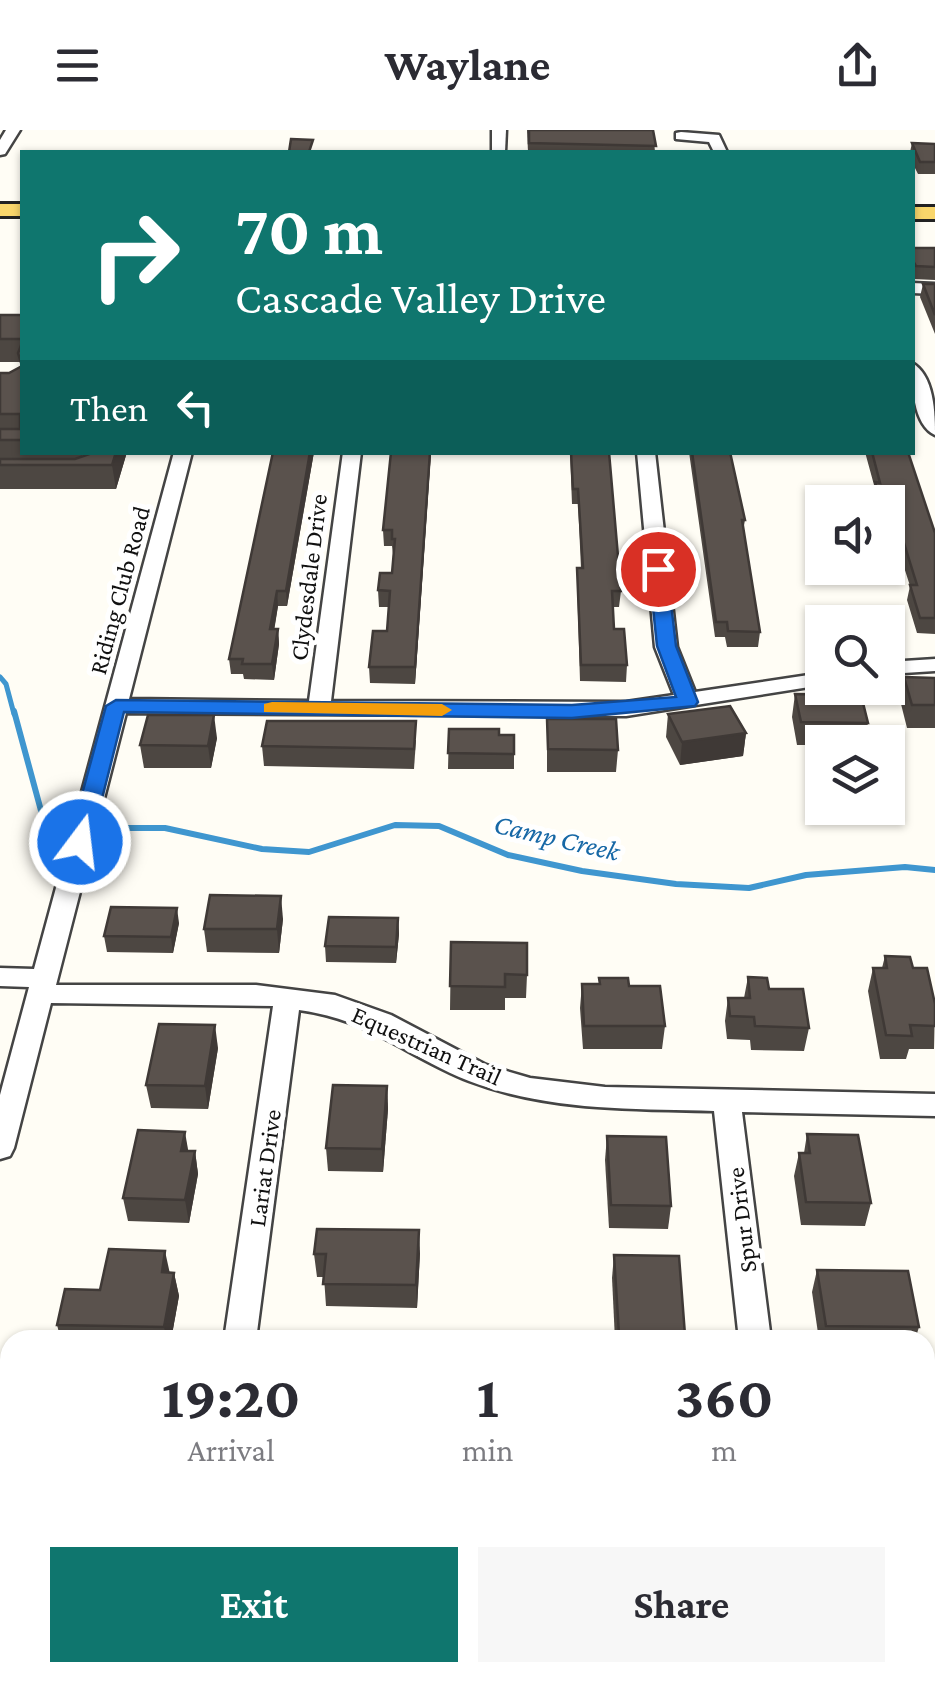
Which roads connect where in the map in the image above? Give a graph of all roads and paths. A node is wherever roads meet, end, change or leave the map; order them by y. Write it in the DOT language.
graph roads {
  1 [pos="12,130"];
  2 [pos="681,133"];
  3 [pos="719,150"];
  4 [pos="0,151"];
  5 [pos="915,376"];
  6 [pos="935,430"];
  7 [pos="182,455"];
  8 [pos="352,455"];
  9 [pos="646,455"];
  10 [pos="935,664"];
  11 [pos="905,667"];
  12 [pos="805,682"];
  13 [pos="688,702"];
  14 [pos="116,706"];
  15 [pos="319,708"];
  16 [pos="0,977"];
  17 [pos="41,986"];
  18 [pos="288,996"];
  19 [pos="727,1100"];
  20 [pos="935,1105"];
  21 [pos="0,1148"];
  22 [pos="241,1330"];
  23 [pos="754,1330"];
  1 -- 4 [label="street"];
  2 -- 3 [label="street"];
  5 -- 6 [label="street"];
  7 -- 14 [label="street, Riding Club Road"];
  8 -- 15 [label="street, Clydesdale Drive"];
  9 -- 13 [label="street"];
  10 -- 11 [label="street"];
  12 -- 13 [label="street"];
  13 -- 15 [label="street"];
  14 -- 15 [label="street"];
  14 -- 17 [label="street, Riding Club Road"];
  16 -- 17 [label="street, Equestrian Trail"];
  17 -- 18 [label="street, Equestrian Trail"];
  17 -- 21 [label="street, Riding Club Road"];
  18 -- 19 [label="street, Equestrian Trail"];
  18 -- 22 [label="street, Lariat Drive"];
  19 -- 20 [label="street, Equestrian Trail"];
  19 -- 23 [label="street, Spur Drive"];
}
